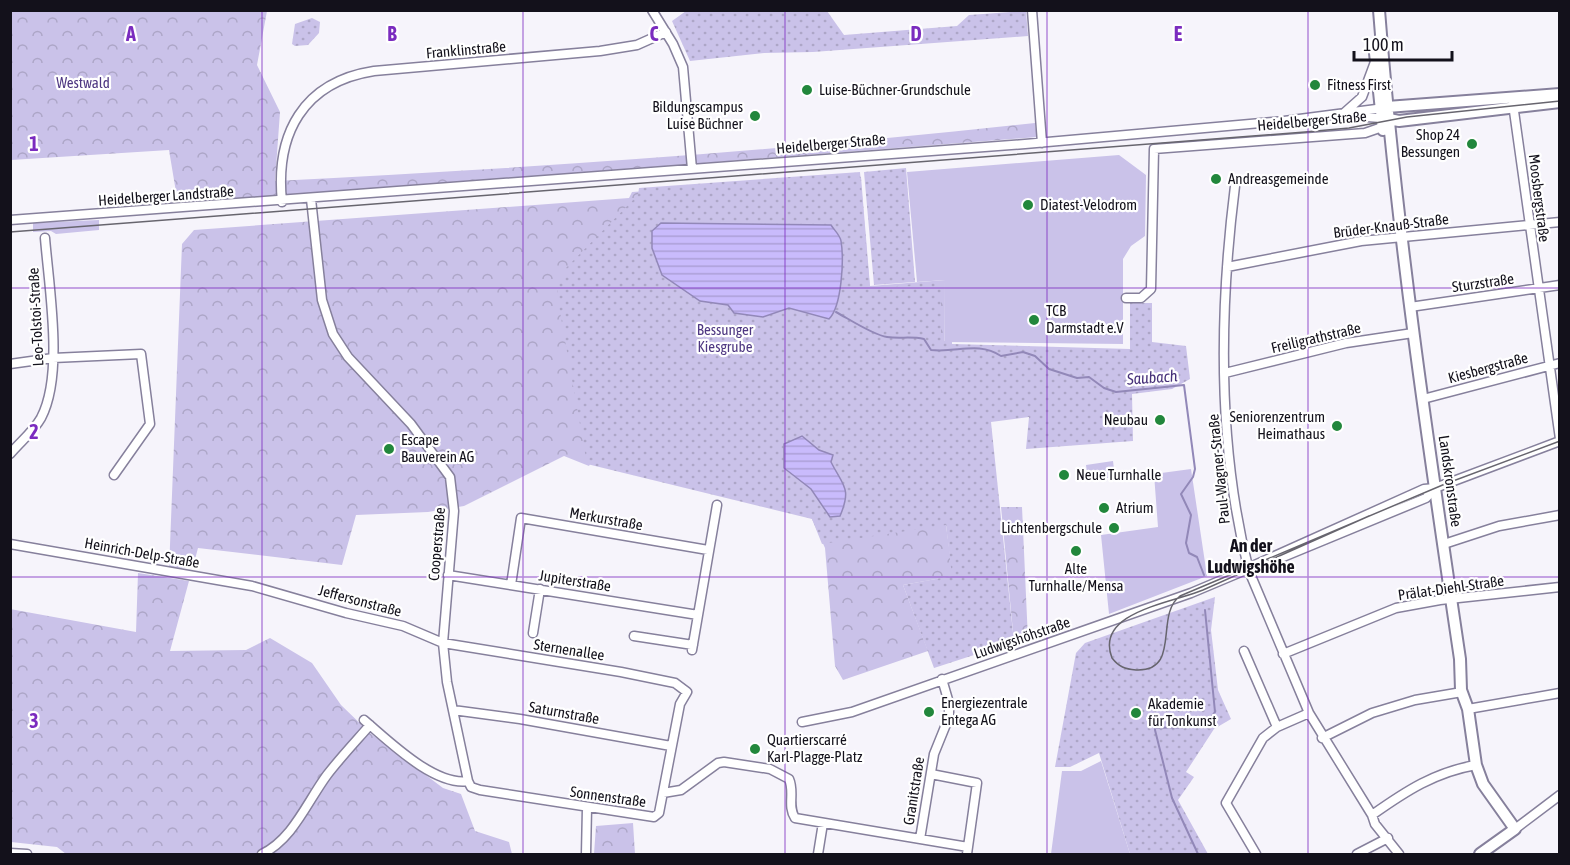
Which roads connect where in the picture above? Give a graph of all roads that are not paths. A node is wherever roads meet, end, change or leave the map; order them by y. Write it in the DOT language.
graph roads {
  1 [pos="652,10"];
  2 [pos="1032,10"];
  3 [pos="1375,11"];
  4 [pos="666,33"];
  5 [pos="1376,59"];
  6 [pos="1560,94"];
  7 [pos="1513,102"];
  8 [pos="1560,102"];
  9 [pos="1341,115"];
  10 [pos="1387,118"];
  11 [pos="1042,143"];
  12 [pos="692,169"];
  13 [pos="1235,186"];
  14 [pos="323,198"];
  15 [pos="311,199"];
  16 [pos="282,201"];
  17 [pos="10,220"];
  18 [pos="1560,222"];
  19 [pos="1529,225"];
  20 [pos="1400,237"];
  21 [pos="45,238"];
  22 [pos="1227,267"];
  23 [pos="1560,285"];
  24 [pos="1537,288"];
  25 [pos="1126,298"];
  26 [pos="1410,307"];
  27 [pos="1413,333"];
  28 [pos="53,357"];
  29 [pos="1560,363"];
  30 [pos="10,364"];
  31 [pos="1549,366"];
  32 [pos="1225,373"];
  33 [pos="1423,399"];
  34 [pos="1560,440"];
  35 [pos="10,454"];
  36 [pos="114,476"];
  37 [pos="1435,488"];
  38 [pos="717,505"];
  39 [pos="1560,514"];
  40 [pos="10,544"];
  41 [pos="1444,544"];
  42 [pos="708,550"];
  43 [pos="1248,569"];
  44 [pos="448,574"];
  45 [pos="511,585"];
  46 [pos="1560,587"];
  47 [pos="540,589"];
  48 [pos="269,590"];
  49 [pos="1451,601"];
  50 [pos="698,615"];
  51 [pos="533,633"];
  52 [pos="634,636"];
  53 [pos="443,643"];
  54 [pos="1244,651"];
  55 [pos="1283,654"];
  56 [pos="1460,659"];
  57 [pos="942,680"];
  58 [pos="687,692"];
  59 [pos="1462,692"];
  60 [pos="1560,693"];
  61 [pos="1467,709"];
  62 [pos="453,710"];
  63 [pos="1309,713"];
  64 [pos="802,722"];
  65 [pos="1276,727"];
  66 [pos="1322,738"];
  67 [pos="671,746"];
  68 [pos="1476,765"];
  69 [pos="931,774"];
  70 [pos="468,781"];
  71 [pos="663,793"];
  72 [pos="1560,795"];
  73 [pos="587,808"];
  74 [pos="1372,815"];
  75 [pos="823,823"];
  76 [pos="1515,829"];
  77 [pos="1388,838"];
  78 [pos="920,839"];
  79 [pos="968,851"];
  80 [pos="10,853"];
  81 [pos="27,855"];
  82 [pos="262,855"];
  83 [pos="586,855"];
  84 [pos="818,855"];
  85 [pos="1257,855"];
  86 [pos="1357,855"];
  87 [pos="1399,855"];
  88 [pos="1480,855"];
  1 -- 4 [label="street"];
  2 -- 11 [label="street"];
  3 -- 5 [label="main road"];
  3 -- 10 [label="main road"];
  4 -- 12 [label="street"];
  4 -- 16 [label="street, Franklinstraße"];
  5 -- 9 [label="street"];
  5 -- 10 [label="main road"];
  6 -- 7 [label="main road, Heidelberger Straße"];
  7 -- 8 [label="main road, Heidelberger Straße"];
  7 -- 10 [label="main road, Heidelberger Straße"];
  7 -- 10 [label="main road, Heidelberger Straße"];
  7 -- 19 [label="street, Moosbergstraße"];
  9 -- 10 [label="street, Heidelberger Straße"];
  9 -- 11 [label="street, Heidelberger Straße"];
  10 -- 20 [label="main road, Landskronstraße"];
  10 -- 25 [label="street, Heidelberger Straße"];
  11 -- 12 [label="street, Heidelberger Straße"];
  12 -- 14 [label="street, Heidelberger Straße"];
  13 -- 22 [label="street, Paul-Wagner-Straße"];
  14 -- 15 [label="street, Heidelberger Landstraße"];
  15 -- 16 [label="street, Heidelberger Landstraße"];
  15 -- 44 [label="street, Cooperstraße"];
  16 -- 17 [label="street, Heidelberger Landstraße"];
  18 -- 19 [label="street, Brüder-Knauß-Straße"];
  19 -- 20 [label="street, Brüder-Knauß-Straße"];
  19 -- 24 [label="street, Moosbergstraße"];
  20 -- 22 [label="street, Brüder-Knauß-Straße"];
  20 -- 26 [label="main road, Landskronstraße"];
  21 -- 28 [label="street, Leo-Tolstoi-Straße"];
  22 -- 32 [label="street, Paul-Wagner-Straße"];
  23 -- 24 [label="street, Sturzstraße"];
  24 -- 26 [label="street, Sturzstraße"];
  24 -- 31 [label="street, Moosbergstraße"];
  26 -- 27 [label="main road, Landskronstraße"];
  27 -- 32 [label="street, Freiligrathstraße"];
  27 -- 33 [label="main road, Landskronstraße"];
  28 -- 30 [label="street"];
  28 -- 35 [label="street, Leo-Tolstoi-Straße"];
  28 -- 36 [label="street"];
  29 -- 31 [label="street, Kiesbergstraße"];
  31 -- 33 [label="street, Kiesbergstraße"];
  31 -- 34 [label="street, Moosbergstraße"];
  32 -- 43 [label="street, Paul-Wagner-Straße"];
  33 -- 37 [label="main road, Landskronstraße"];
  34 -- 37 [label="street, Ludwigshöhstraße"];
  37 -- 41 [label="main road, Landskronstraße"];
  37 -- 43 [label="street, Ludwigshöhstraße"];
  38 -- 42 [label="street"];
  39 -- 41 [label="street"];
  40 -- 48 [label="street, Heinrich-Delp-Straße"];
  41 -- 49 [label="main road, Landskronstraße"];
  42 -- 45 [label="street, Merkurstraße"];
  42 -- 50 [label="street"];
  43 -- 55 [label="street, Paul-Wagner-Straße"];
  43 -- 57 [label="street, Ludwigshöhstraße"];
  44 -- 45 [label="street, Jupiterstraße"];
  44 -- 53 [label="street, Cooperstraße"];
  45 -- 47 [label="street, Jupiterstraße"];
  46 -- 49 [label="street, Prälat-Diehl-Straße"];
  47 -- 50 [label="street, Jupiterstraße"];
  47 -- 51 [label="street"];
  48 -- 53 [label="street, Jeffersonstraße"];
  49 -- 55 [label="street, Prälat-Diehl-Straße"];
  49 -- 56 [label="main road, Landskronstraße"];
  50 -- 52 [label="street"];
  53 -- 58 [label="street, Sternenallee"];
  53 -- 62 [label="street, Cooperstraße"];
  54 -- 65 [label="street"];
  55 -- 63 [label="street, Paul-Wagner-Straße"];
  56 -- 59 [label="main road, Landskronstraße"];
  56 -- 61 [label="main road, Landskronstraße"];
  57 -- 64 [label="street, Ludwigshöhstraße"];
  57 -- 69 [label="street, Granitstraße"];
  58 -- 67 [label="street, Sonnenstraße"];
  59 -- 61 [label="main road, Landskronstraße"];
  59 -- 66 [label="street"];
  60 -- 61 [label="street"];
  61 -- 68 [label="main road, Landskronstraße"];
  62 -- 67 [label="street, Saturnstraße"];
  62 -- 70 [label="street, Cooperstraße"];
  63 -- 65 [label="street"];
  63 -- 66 [label="street, Paul-Wagner-Straße"];
  65 -- 85 [label="street"];
  66 -- 74 [label="street, Paul-Wagner-Straße"];
  67 -- 71 [label="street, Sonnenstraße"];
  68 -- 74 [label="street"];
  68 -- 76 [label="main road, Landskronstraße"];
  69 -- 78 [label="street, Granitstraße"];
  69 -- 79 [label="street"];
  70 -- 73 [label="street, Sonnenstraße"];
  70 -- 82 [label="street"];
  71 -- 73 [label="street, Sonnenstraße"];
  71 -- 75 [label="street"];
  72 -- 76 [label="street"];
  73 -- 83 [label="street"];
  74 -- 77 [label="street, Paul-Wagner-Straße"];
  75 -- 78 [label="street"];
  75 -- 84 [label="street"];
  76 -- 88 [label="main road"];
  77 -- 86 [label="street"];
  77 -- 87 [label="street, Paul-Wagner-Straße"];
  78 -- 79 [label="street"];
  80 -- 81 [label="street"];
}
